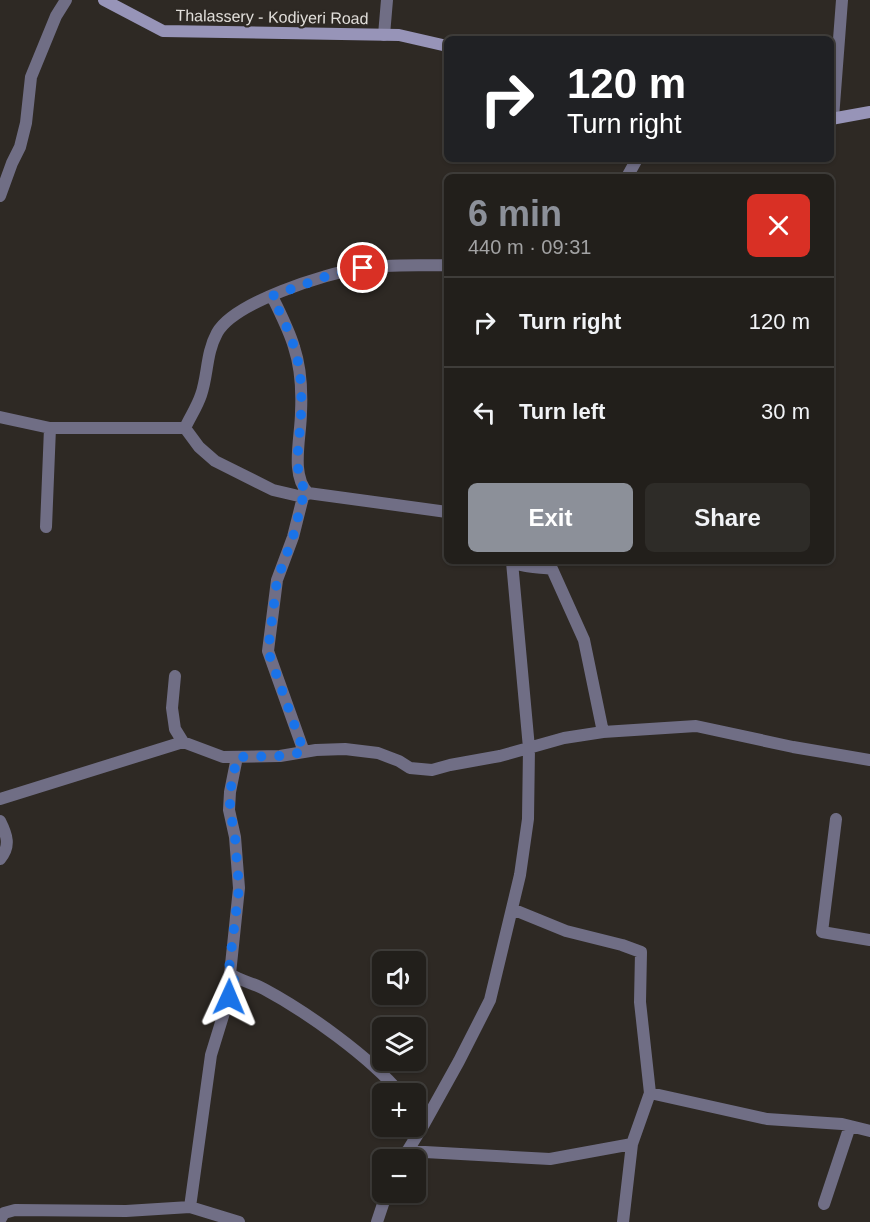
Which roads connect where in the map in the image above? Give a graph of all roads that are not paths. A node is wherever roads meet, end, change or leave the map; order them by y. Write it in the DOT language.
graph roads {
  1 [pos="66,0"];
  2 [pos="104,0"];
  3 [pos="387,0"];
  4 [pos="842,0"];
  5 [pos="384,35"];
  6 [pos="444,45"];
  7 [pos="834,94"];
  8 [pos="870,112"];
  9 [pos="834,118"];
  10 [pos="0,196"];
  11 [pos="444,265"];
  12 [pos="272,296"];
  13 [pos="0,417"];
  14 [pos="50,428"];
  15 [pos="185,428"];
  16 [pos="305,495"];
  17 [pos="444,512"];
  18 [pos="46,527"];
  19 [pos="512,564"];
  20 [pos="516,564"];
  21 [pos="175,676"];
  22 [pos="603,732"];
  23 [pos="183,742"];
  24 [pos="528,748"];
  25 [pos="304,752"];
  26 [pos="237,757"];
  27 [pos="870,760"];
  28 [pos="0,799"];
  29 [pos="836,819"];
  30 [pos="0,820"];
  31 [pos="0,859"];
  32 [pos="512,909"];
  33 [pos="870,940"];
  34 [pos="235,977"];
  35 [pos="392,1083"];
  36 [pos="650,1093"];
  37 [pos="426,1120"];
  38 [pos="850,1126"];
  39 [pos="870,1131"];
  40 [pos="632,1144"];
  41 [pos="426,1156"];
  42 [pos="383,1203"];
  43 [pos="824,1204"];
  44 [pos="190,1207"];
  45 [pos="0,1220"];
  46 [pos="239,1222"];
  47 [pos="377,1222"];
  48 [pos="623,1222"];
  1 -- 10 [label="street"];
  2 -- 5 [label="main road, Thalassery - Kodiyeri Road"];
  3 -- 5 [label="street"];
  4 -- 7 [label="street"];
  5 -- 6 [label="main road, Thalassery - Kodiyeri Road"];
  8 -- 9 [label="main road"];
  11 -- 12 [label="street"];
  12 -- 15 [label="street"];
  12 -- 16 [label="street"];
  13 -- 14 [label="street"];
  14 -- 15 [label="street"];
  14 -- 18 [label="street"];
  15 -- 16 [label="street"];
  16 -- 17 [label="street"];
  16 -- 25 [label="street"];
  19 -- 24 [label="street"];
  20 -- 22 [label="street"];
  21 -- 23 [label="street"];
  22 -- 24 [label="street"];
  22 -- 27 [label="street"];
  23 -- 26 [label="street"];
  23 -- 28 [label="street"];
  24 -- 25 [label="street"];
  24 -- 32 [label="street"];
  25 -- 26 [label="street"];
  26 -- 34 [label="street"];
  29 -- 33 [label="street"];
  30 -- 31 [label="street"];
  32 -- 36 [label="street"];
  32 -- 37 [label="street"];
  34 -- 35 [label="street"];
  34 -- 44 [label="street"];
  36 -- 38 [label="street"];
  36 -- 40 [label="street"];
  38 -- 39 [label="street"];
  38 -- 43 [label="street"];
  40 -- 41 [label="street"];
  40 -- 48 [label="street"];
  42 -- 47 [label="street"];
  44 -- 45 [label="street"];
  44 -- 46 [label="street"];
}
